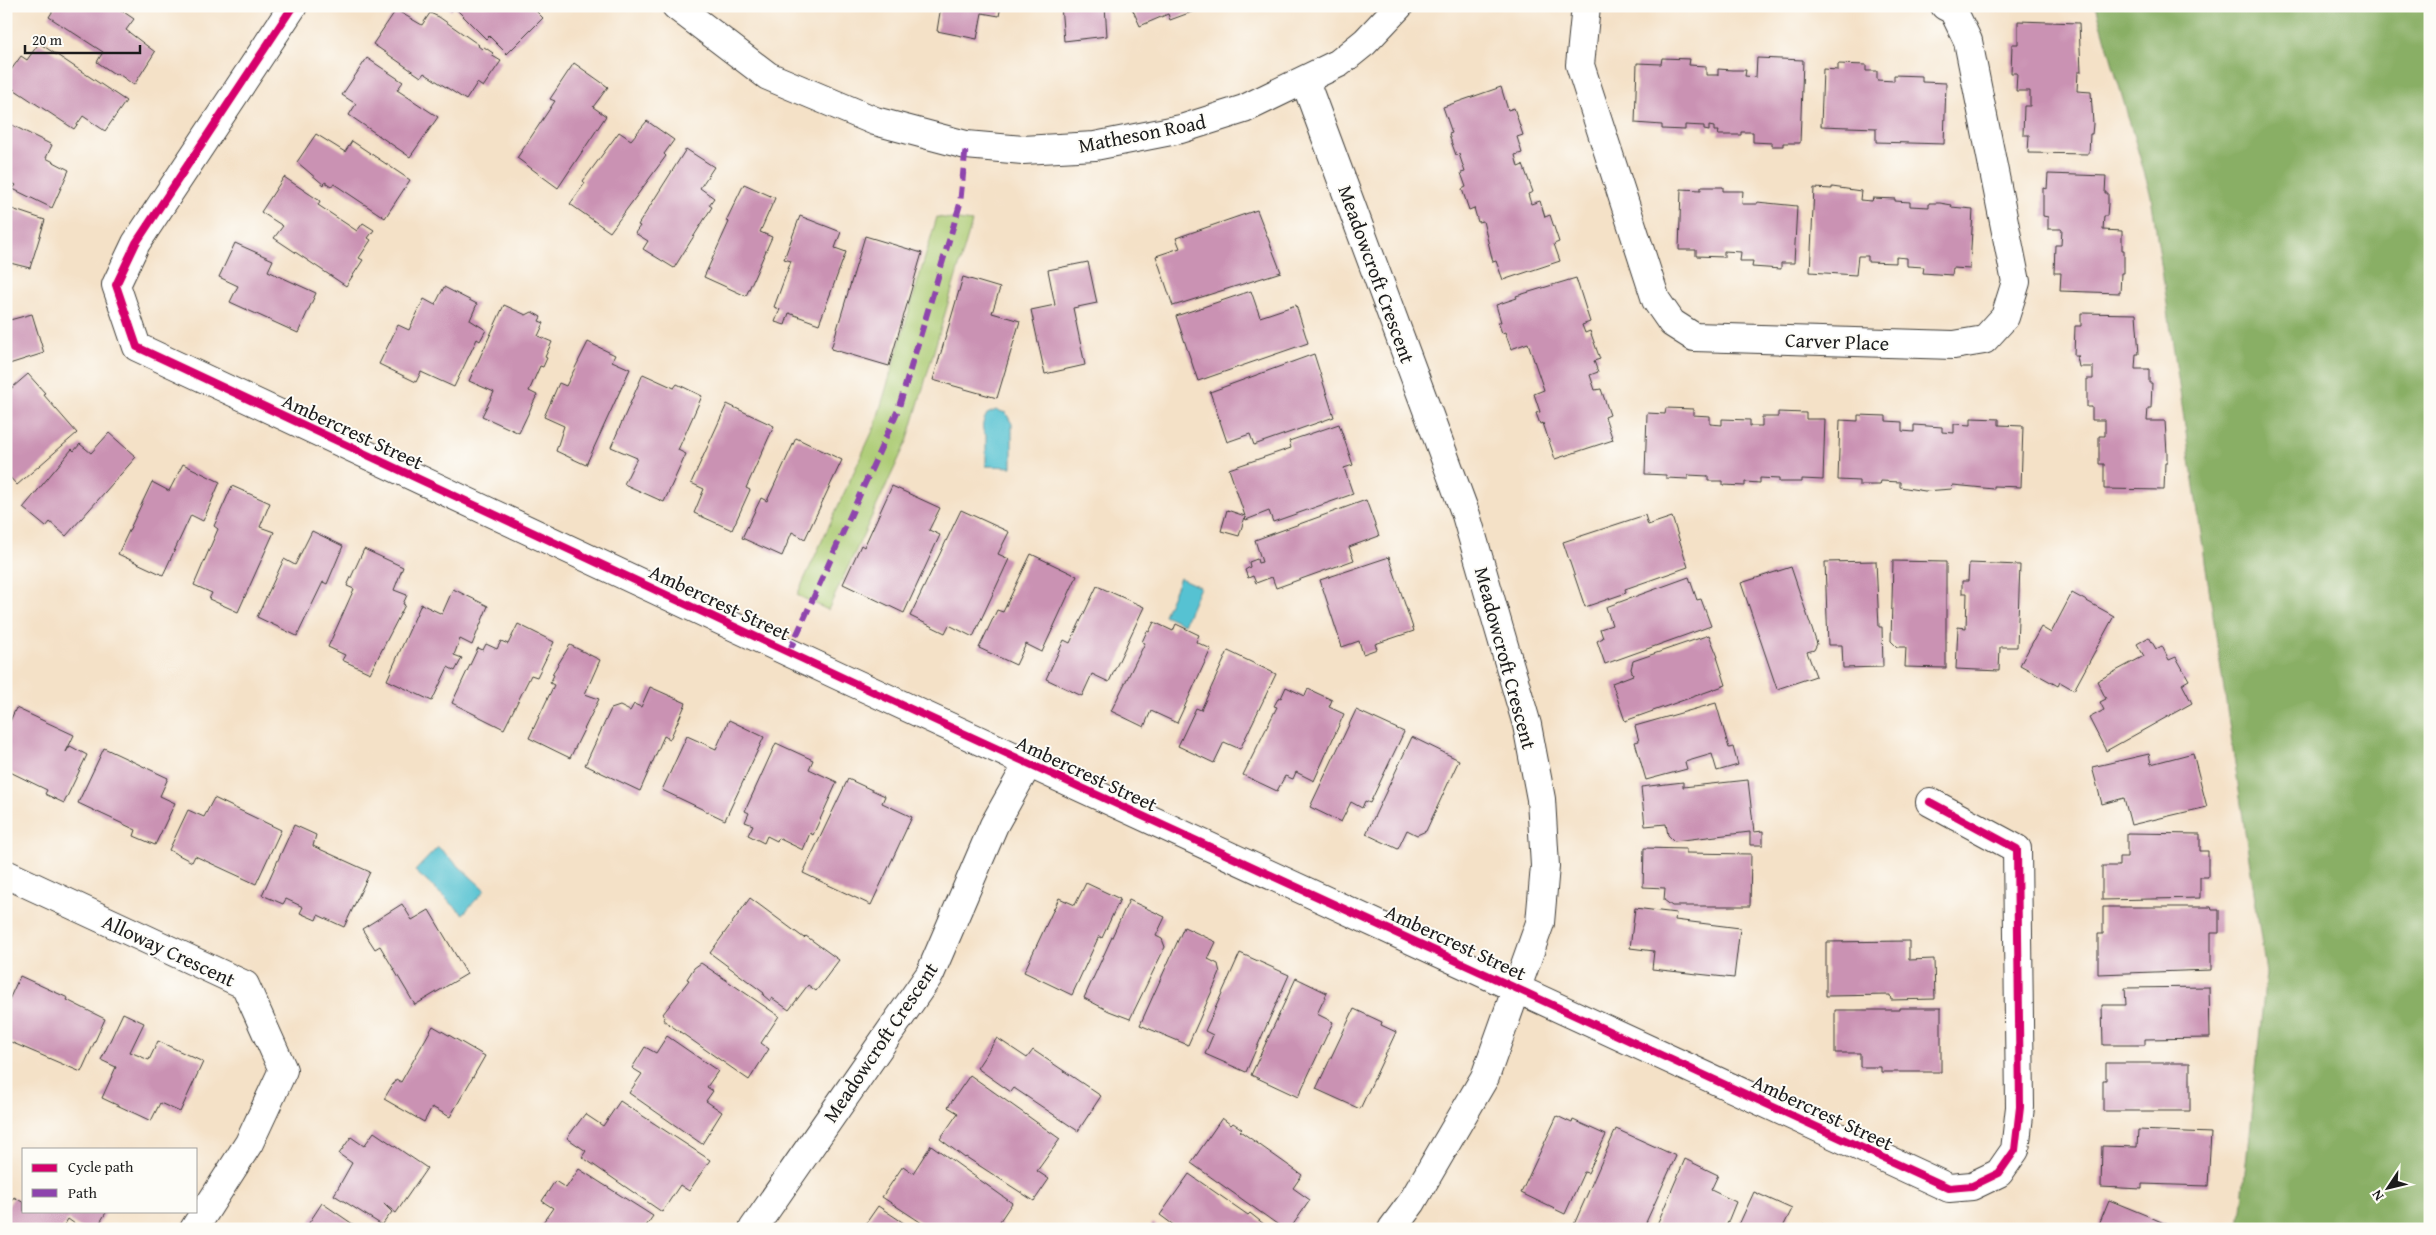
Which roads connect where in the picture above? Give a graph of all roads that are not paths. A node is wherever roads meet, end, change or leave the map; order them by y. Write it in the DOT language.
graph roads {
  1 [pos="294,6"];
  2 [pos="676,6"];
  3 [pos="1399,6"];
  4 [pos="1586,6"];
  5 [pos="1945,6"];
  6 [pos="1305,81"];
  7 [pos="1028,764"];
  8 [pos="1930,802"];
  9 [pos="6,874"];
  10 [pos="1517,988"];
  11 [pos="194,1229"];
  12 [pos="753,1229"];
  13 [pos="1392,1229"];
  1 -- 7 [label="street, Ambercrest Street"];
  2 -- 6 [label="street, Matheson Road"];
  3 -- 6 [label="street, Matheson Road"];
  4 -- 5 [label="street, Carver Place"];
  6 -- 10 [label="street, Meadowcroft Crescent"];
  7 -- 10 [label="street, Ambercrest Street"];
  7 -- 12 [label="street, Meadowcroft Crescent"];
  8 -- 10 [label="street, Ambercrest Street"];
  9 -- 11 [label="street, Alloway Crescent"];
  10 -- 13 [label="street, Meadowcroft Crescent"];
}
